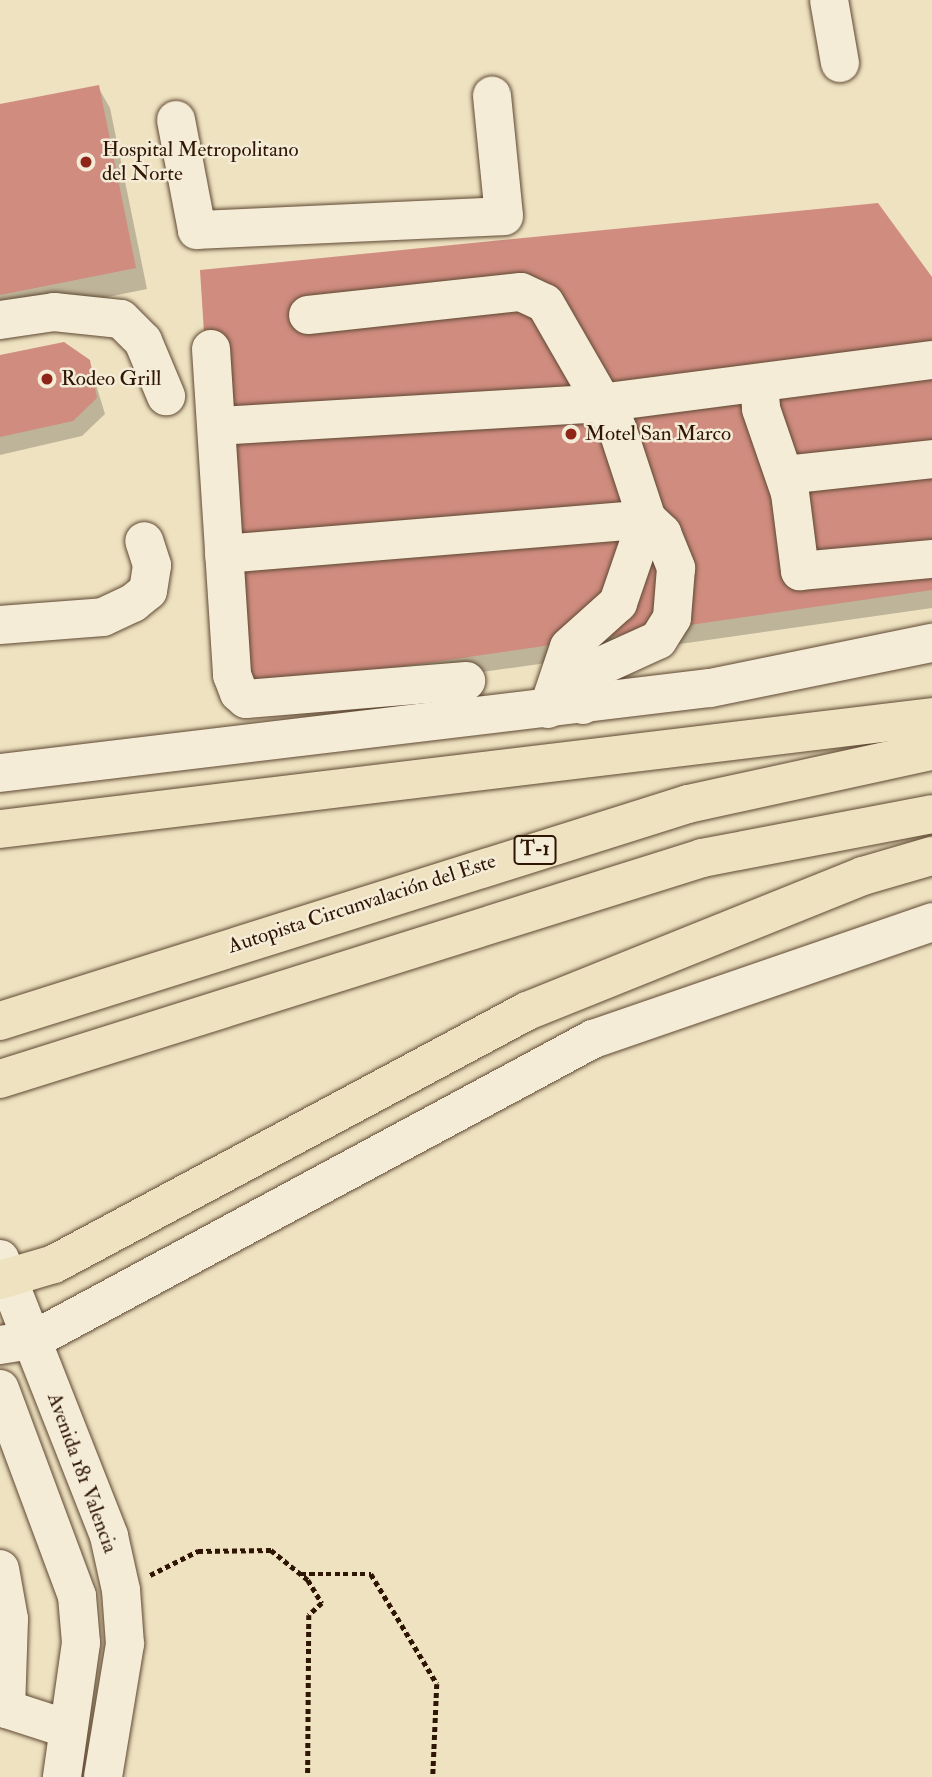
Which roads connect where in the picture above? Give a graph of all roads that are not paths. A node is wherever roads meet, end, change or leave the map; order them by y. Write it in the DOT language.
graph roads {
  1 [pos="829,0"];
  2 [pos="840,63"];
  3 [pos="492,96"];
  4 [pos="176,120"];
  5 [pos="308,315"];
  6 [pos="0,320"];
  7 [pos="211,349"];
  8 [pos="932,360"];
  9 [pos="166,396"];
  10 [pos="760,397"];
  11 [pos="609,415"];
  12 [pos="218,426"];
  13 [pos="932,459"];
  14 [pos="785,475"];
  15 [pos="647,519"];
  16 [pos="144,541"];
  17 [pos="224,554"];
  18 [pos="932,559"];
  19 [pos="0,625"];
  20 [pos="932,643"];
  21 [pos="466,681"];
  22 [pos="565,707"];
  23 [pos="932,717"];
  24 [pos="932,751"];
  25 [pos="0,773"];
  26 [pos="932,814"];
  27 [pos="0,829"];
  28 [pos="932,856"];
  29 [pos="932,922"];
  30 [pos="0,1021"];
  31 [pos="0,1079"];
  32 [pos="2,1273"];
  33 [pos="17,1343"];
  34 [pos="0,1389"];
  35 [pos="0,1569"];
  36 [pos="121,1590"];
  37 [pos="77,1596"];
  38 [pos="3,1720"];
  39 [pos="68,1729"];
  40 [pos="62,1777"];
  41 [pos="103,1777"];
  1 -- 2 [label="street"];
  3 -- 4 [label="street"];
  5 -- 11 [label="street"];
  6 -- 9 [label="street"];
  7 -- 12 [label="street"];
  8 -- 10 [label="street"];
  10 -- 11 [label="street"];
  10 -- 14 [label="street"];
  11 -- 12 [label="street"];
  11 -- 15 [label="street"];
  12 -- 17 [label="street"];
  13 -- 14 [label="street"];
  14 -- 18 [label="street"];
  15 -- 17 [label="street"];
  15 -- 22 [label="street"];
  15 -- 22 [label="street"];
  16 -- 19 [label="street"];
  17 -- 21 [label="street"];
  20 -- 22 [label="street"];
  22 -- 25 [label="street"];
  23 -- 27 [label="highway"];
  24 -- 30 [label="highway, Autopista Circunvalación del Este / T-1"];
  26 -- 31 [label="highway"];
  28 -- 32 [label="highway"];
  29 -- 33 [label="street"];
  32 -- 33 [label="street, Avenida 181 Valencia"];
  33 -- 36 [label="street, Avenida 181 Valencia"];
  34 -- 37 [label="street, Avenida 181 Valencia"];
  35 -- 38 [label="street"];
  36 -- 37 [label="street"];
  36 -- 41 [label="street, Avenida 181 Valencia"];
  37 -- 39 [label="street, Avenida 181 Valencia"];
  38 -- 39 [label="street"];
  39 -- 40 [label="street, Avenida 181 Valencia"];
}
